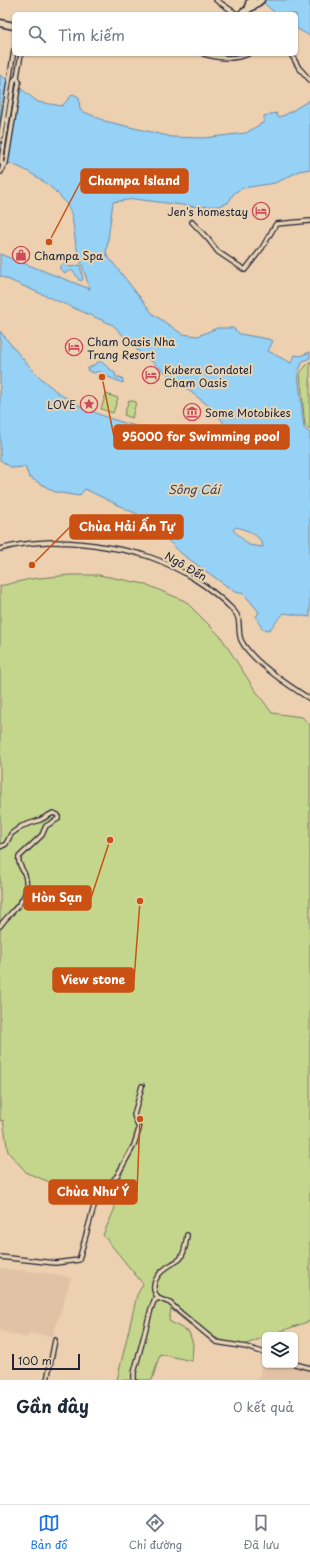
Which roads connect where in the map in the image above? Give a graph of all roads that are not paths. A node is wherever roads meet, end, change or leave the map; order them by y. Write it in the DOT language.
graph roads {
  1 [pos="216,0"];
  2 [pos="253,0"];
  3 [pos="261,0"];
  4 [pos="251,8"];
  5 [pos="234,12"];
  6 [pos="244,12"];
  7 [pos="0,24"];
  8 [pos="12,26"];
  9 [pos="13,56"];
  10 [pos="21,56"];
  11 [pos="216,56"];
  12 [pos="243,56"];
  13 [pos="292,56"];
  14 [pos="17,77"];
  15 [pos="310,80"];
  16 [pos="0,140"];
  17 [pos="3,166"];
  18 [pos="192,222"];
  19 [pos="310,222"];
  20 [pos="0,549"];
  21 [pos="310,699"];
  22 [pos="0,847"];
  23 [pos="0,926"];
  24 [pos="142,1086"];
  25 [pos="187,1235"];
  26 [pos="0,1257"];
  27 [pos="158,1298"];
  28 [pos="55,1340"];
  29 [pos="262,1352"];
  30 [pos="298,1365"];
  31 [pos="310,1368"];
  32 [pos="47,1380"];
  33 [pos="134,1380"];
  1 -- 5 [label="street"];
  2 -- 4 [label="main road"];
  3 -- 4 [label="main road"];
  4 -- 6 [label="main road"];
  7 -- 8 [label="main road"];
  9 -- 16 [label="street"];
  10 -- 14 [label="street"];
  11 -- 12 [label="street"];
  13 -- 15 [label="street"];
  14 -- 17 [label="street"];
  14 -- 17 [label="street"];
  18 -- 19 [label="street"];
  20 -- 21 [label="street, Ngô Đến"];
  22 -- 23 [label="street"];
  24 -- 26 [label="street"];
  25 -- 27 [label="street"];
  27 -- 29 [label="street"];
  27 -- 33 [label="street"];
  28 -- 32 [label="street"];
  30 -- 31 [label="street"];
}
